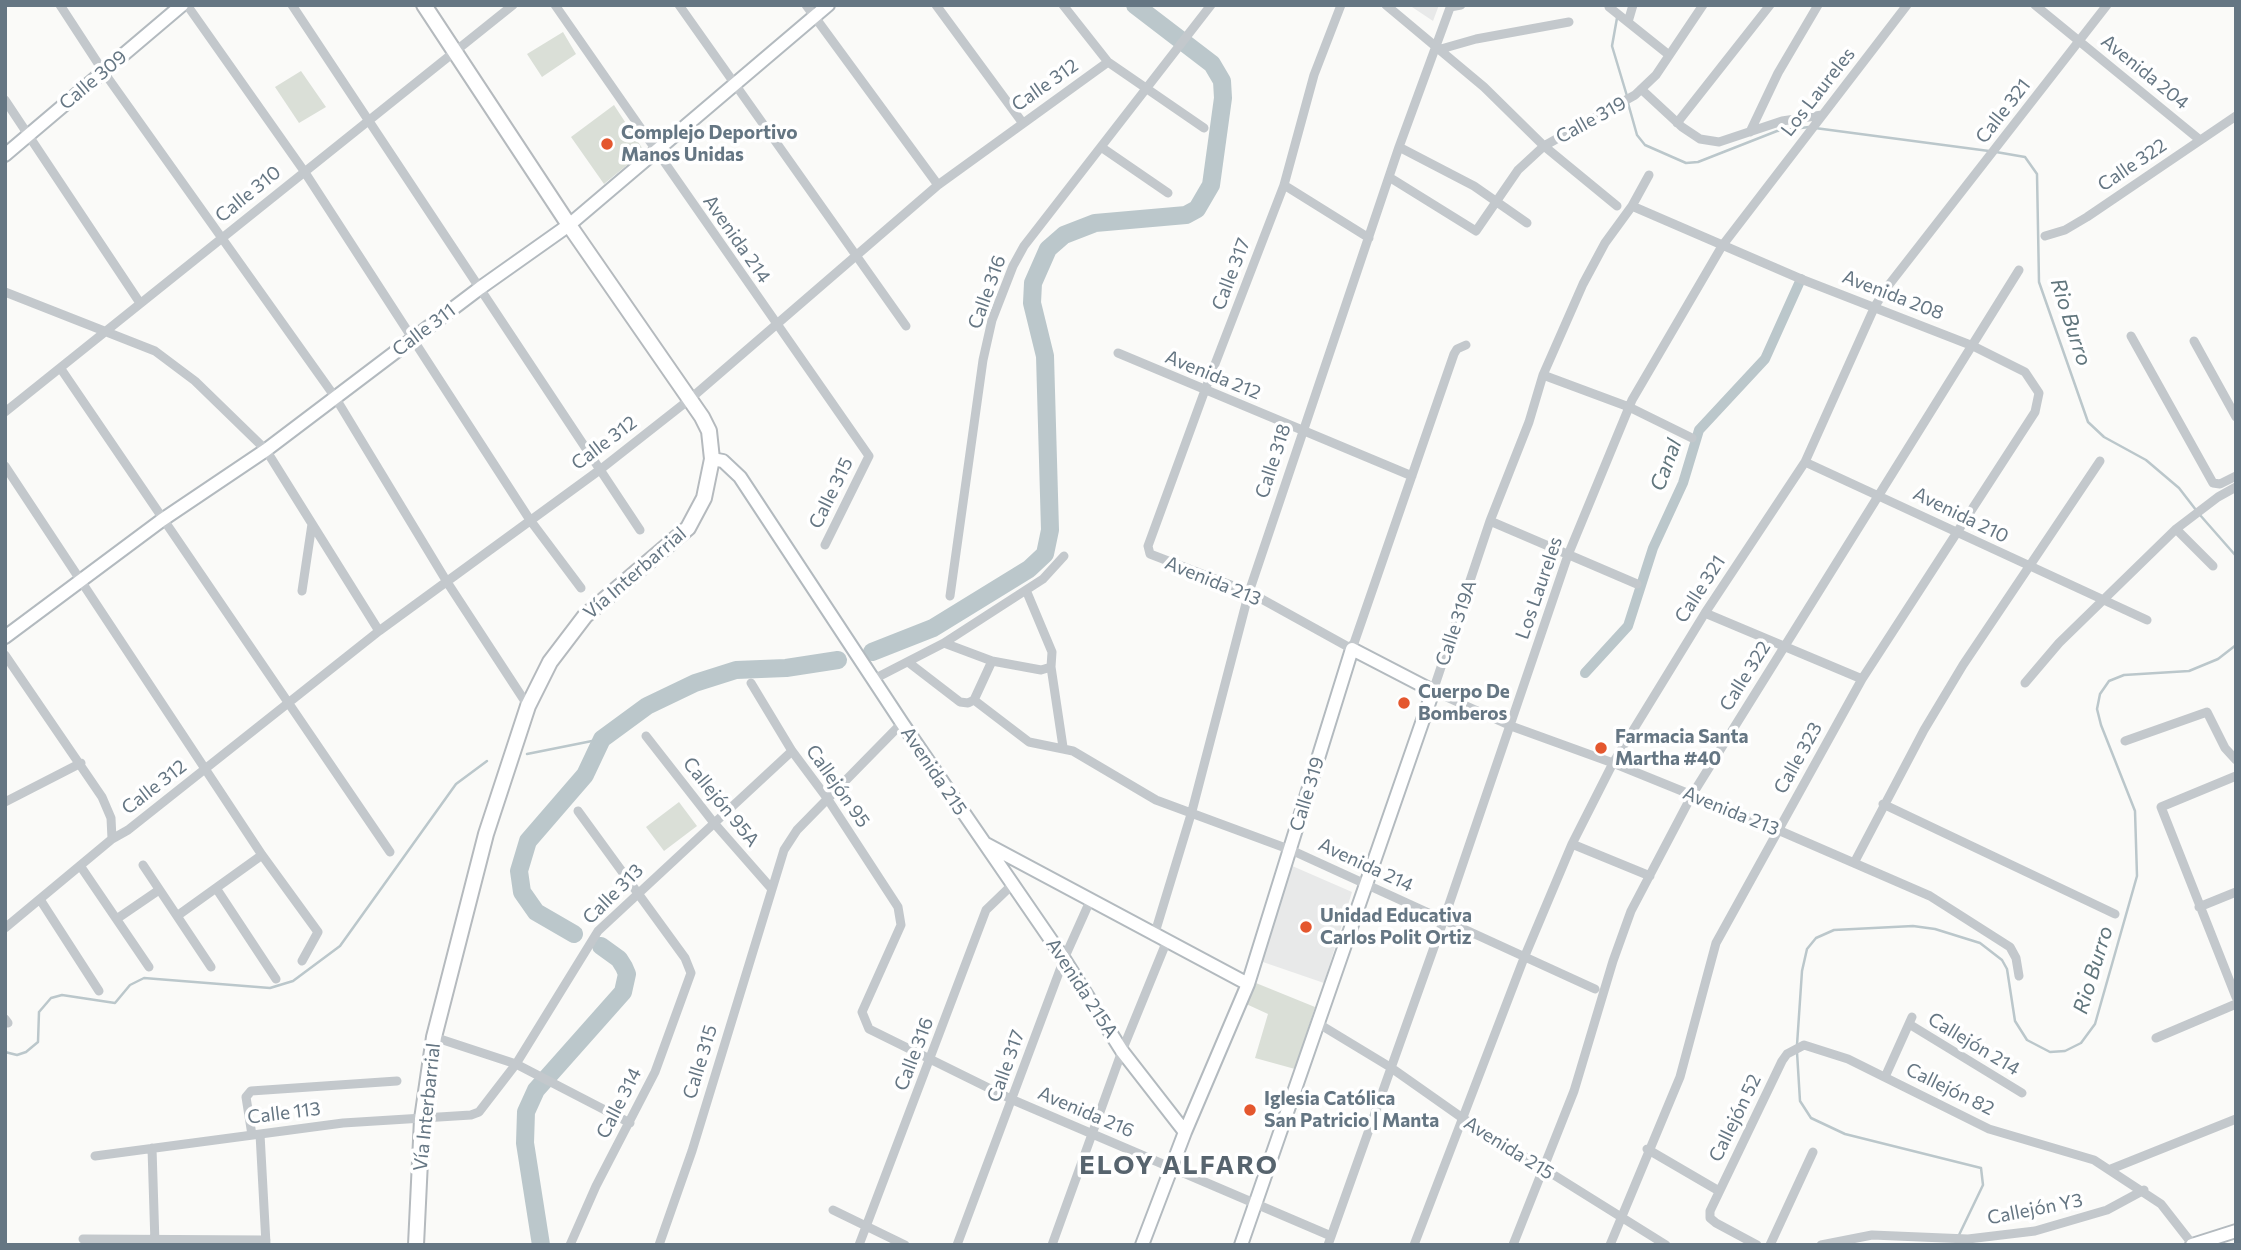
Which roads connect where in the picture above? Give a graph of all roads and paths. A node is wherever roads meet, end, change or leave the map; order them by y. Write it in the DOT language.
graph roads {
  1 [pos="60,5"];
  2 [pos="184,5"];
  3 [pos="292,5"];
  4 [pos="424,5"];
  5 [pos="513,5"];
  6 [pos="555,5"];
  7 [pos="679,5"];
  8 [pos="806,5"];
  9 [pos="828,5"];
  10 [pos="936,5"];
  11 [pos="1063,5"];
  12 [pos="1211,5"];
  13 [pos="1341,5"];
  14 [pos="1386,5"];
  15 [pos="1461,5"];
  16 [pos="1633,5"];
  17 [pos="1703,5"];
  18 [pos="1770,5"];
  19 [pos="1818,5"];
  20 [pos="1907,5"];
  21 [pos="2035,5"];
  22 [pos="2107,5"];
  23 [pos="1451,6"];
  24 [pos="1609,6"];
  25 [pos="814,17"];
  26 [pos="1626,20"];
  27 [pos="1569,22"];
  28 [pos="2080,41"];
  29 [pos="1439,48"];
  30 [pos="453,51"];
  31 [pos="1669,55"];
  32 [pos="1108,62"];
  33 [pos="103,71"];
  34 [pos="737,83"];
  35 [pos="1145,90"];
  36 [pos="1638,92"];
  37 [pos="5,100"];
  38 [pos="2236,116"];
  39 [pos="1819,118"];
  40 [pos="369,119"];
  41 [pos="1022,122"];
  42 [pos="1677,123"];
  43 [pos="1203,128"];
  44 [pos="1750,132"];
  45 [pos="28,136"];
  46 [pos="2200,139"];
  47 [pos="1544,146"];
  48 [pos="1398,147"];
  49 [pos="1101,148"];
  50 [pos="655,152"];
  51 [pos="5,155"];
  52 [pos="304,171"];
  53 [pos="1650,175"];
  54 [pos="1389,177"];
  55 [pos="938,185"];
  56 [pos="1284,185"];
  57 [pos="1168,193"];
  58 [pos="1496,200"];
  59 [pos="1617,206"];
  60 [pos="1632,206"];
  61 [pos="1527,222"];
  62 [pos="569,225"];
  63 [pos="2045,236"];
  64 [pos="223,237"];
  65 [pos="1369,238"];
  66 [pos="1722,246"];
  67 [pos="859,256"];
  68 [pos="2019,270"];
  69 [pos="480,288"];
  70 [pos="5,292"];
  71 [pos="140,303"];
  72 [pos="1875,306"];
  73 [pos="778,326"];
  74 [pos="906,326"];
  75 [pos="109,332"];
  76 [pos="2130,336"];
  77 [pos="411,340"];
  78 [pos="2194,341"];
  79 [pos="1466,345"];
  80 [pos="1973,346"];
  81 [pos="1118,353"];
  82 [pos="61,369"];
  83 [pos="1543,375"];
  84 [pos="1205,390"];
  85 [pos="2039,393"];
  86 [pos="335,397"];
  87 [pos="690,399"];
  88 [pos="1629,407"];
  89 [pos="5,412"];
  90 [pos="2236,417"];
  91 [pos="1302,430"];
  92 [pos="1692,438"];
  93 [pos="266,450"];
  94 [pos="869,456"];
  95 [pos="712,459"];
  96 [pos="2100,461"];
  97 [pos="1805,462"];
  98 [pos="5,466"];
  99 [pos="601,469"];
  100 [pos="1412,476"];
  101 [pos="2236,476"];
  102 [pos="2236,487"];
  103 [pos="1878,494"];
  104 [pos="162,520"];
  105 [pos="530,520"];
  106 [pos="1490,521"];
  107 [pos="312,524"];
  108 [pos="2176,529"];
  109 [pos="640,530"];
  110 [pos="1955,531"];
  111 [pos="825,545"];
  112 [pos="1150,554"];
  113 [pos="1568,555"];
  114 [pos="1064,556"];
  115 [pos="2027,566"];
  116 [pos="2213,566"];
  117 [pos="447,582"];
  118 [pos="81,583"];
  119 [pos="1637,584"];
  120 [pos="581,588"];
  121 [pos="1026,590"];
  122 [pos="302,591"];
  123 [pos="1249,592"];
  124 [pos="950,596"];
  125 [pos="2103,600"];
  126 [pos="1705,613"];
  127 [pos="2147,620"];
  128 [pos="379,631"];
  129 [pos="5,637"];
  130 [pos="944,643"];
  131 [pos="1785,645"];
  132 [pos="1352,649"];
  133 [pos="5,655"];
  134 [pos="992,661"];
  135 [pos="908,662"];
  136 [pos="1051,667"];
  137 [pos="874,679"];
  138 [pos="1862,679"];
  139 [pos="751,683"];
  140 [pos="2025,683"];
  141 [pos="1433,691"];
  142 [pos="975,700"];
  143 [pos="288,705"];
  144 [pos="528,706"];
  145 [pos="902,723"];
  146 [pos="1511,726"];
  147 [pos="646,736"];
  148 [pos="2125,741"];
  149 [pos="1063,747"];
  150 [pos="792,751"];
  151 [pos="2236,760"];
  152 [pos="1613,762"];
  153 [pos="82,763"];
  154 [pos="207,768"];
  155 [pos="2236,776"];
  156 [pos="1692,795"];
  157 [pos="827,798"];
  158 [pos="5,802"];
  159 [pos="1883,804"];
  160 [pos="578,811"];
  161 [pos="1192,811"];
  162 [pos="714,823"];
  163 [pos="1778,830"];
  164 [pos="112,839"];
  165 [pos="983,842"];
  166 [pos="1573,844"];
  167 [pos="1291,849"];
  168 [pos="390,852"];
  169 [pos="262,855"];
  170 [pos="1854,863"];
  171 [pos="143,865"];
  172 [pos="81,867"];
  173 [pos="1650,876"];
  174 [pos="1013,884"];
  175 [pos="1368,885"];
  176 [pos="216,888"];
  177 [pos="771,888"];
  178 [pos="159,890"];
  179 [pos="2236,892"];
  180 [pos="638,893"];
  181 [pos="41,901"];
  182 [pos="1090,901"];
  183 [pos="2199,907"];
  184 [pos="2115,914"];
  185 [pos="177,916"];
  186 [pos="118,918"];
  187 [pos="1443,922"];
  188 [pos="5,928"];
  189 [pos="1160,939"];
  190 [pos="1524,958"];
  191 [pos="1065,959"];
  192 [pos="302,961"];
  193 [pos="149,967"];
  194 [pos="211,967"];
  195 [pos="2019,976"];
  196 [pos="276,979"];
  197 [pos="1248,984"];
  198 [pos="1595,989"];
  199 [pos="99,991"];
  200 [pos="2236,997"];
  201 [pos="2236,1004"];
  202 [pos="1319,1024"];
  203 [pos="869,1029"];
  204 [pos="434,1037"];
  205 [pos="2155,1038"];
  206 [pos="1804,1045"];
  207 [pos="1122,1051"];
  208 [pos="931,1060"];
  209 [pos="516,1064"];
  210 [pos="1390,1067"];
  211 [pos="1885,1077"];
  212 [pos="397,1081"];
  213 [pos="2022,1093"];
  214 [pos="1013,1100"];
  215 [pos="1461,1117"];
  216 [pos="422,1119"];
  217 [pos="2236,1119"];
  218 [pos="630,1123"];
  219 [pos="1185,1132"];
  220 [pos="256,1134"];
  221 [pos="1093,1134"];
  222 [pos="152,1148"];
  223 [pos="1647,1149"];
  224 [pos="1813,1152"];
  225 [pos="95,1156"];
  226 [pos="1171,1167"];
  227 [pos="2111,1169"];
  228 [pos="1544,1170"];
  229 [pos="2144,1190"];
  230 [pos="1719,1191"];
  231 [pos="1256,1204"];
  232 [pos="833,1210"];
  233 [pos="1620,1219"];
  234 [pos="866,1226"];
  235 [pos="2236,1231"];
  236 [pos="83,1239"];
  237 [pos="1968,1239"];
  238 [pos="1329,1240"];
  239 [pos="155,1242"];
  240 [pos="266,1243"];
  241 [pos="416,1245"];
  242 [pos="570,1245"];
  243 [pos="659,1245"];
  244 [pos="859,1245"];
  245 [pos="905,1245"];
  246 [pos="957,1245"];
  247 [pos="1052,1245"];
  248 [pos="1142,1245"];
  249 [pos="1241,1245"];
  250 [pos="1415,1245"];
  251 [pos="1513,1245"];
  252 [pos="1610,1245"];
  253 [pos="1666,1245"];
  254 [pos="1757,1245"];
  255 [pos="1770,1245"];
  256 [pos="1821,1245"];
  257 [pos="1983,1245"];
  258 [pos="2193,1245"];
  1 -- 33 [label="street"];
  2 -- 33 [label="street, Calle 309"];
  2 -- 52 [label="street"];
  3 -- 40 [label="street"];
  4 -- 30 [label="main road, Vía Interbarrial"];
  5 -- 30 [label="street, Calle 310"];
  6 -- 50 [label="street, Avenida 214"];
  7 -- 34 [label="street"];
  8 -- 25 [label="street"];
  9 -- 25 [label="street, Calle 311"];
  10 -- 41 [label="street"];
  11 -- 32 [label="street"];
  12 -- 35 [label="street, Calle 316"];
  13 -- 56 [label="street, Calle 317"];
  14 -- 29 [label="street"];
  15 -- 23 [label="street"];
  16 -- 26 [label="street"];
  17 -- 31 [label="street, Calle 319"];
  18 -- 42 [label="street"];
  19 -- 44 [label="street"];
  20 -- 39 [label="street, Los Laureles"];
  21 -- 28 [label="street, Avenida 204"];
  22 -- 28 [label="street, Calle 321"];
  23 -- 29 [label="street, Calle 318"];
  24 -- 26 [label="street"];
  25 -- 34 [label="street, Calle 311"];
  25 -- 55 [label="street"];
  26 -- 31 [label="street"];
  27 -- 29 [label="street"];
  28 -- 46 [label="street, Avenida 204"];
  28 -- 72 [label="street, Calle 321"];
  29 -- 47 [label="street"];
  29 -- 48 [label="street, Calle 318"];
  30 -- 40 [label="street, Calle 310"];
  30 -- 62 [label="main road, Vía Interbarrial"];
  31 -- 36 [label="street, Calle 319"];
  32 -- 35 [label="street"];
  32 -- 41 [label="street, Calle 312"];
  33 -- 45 [label="street, Calle 309"];
  33 -- 64 [label="street"];
  34 -- 50 [label="street, Calle 311"];
  34 -- 67 [label="street"];
  35 -- 43 [label="street"];
  35 -- 49 [label="street, Calle 316"];
  36 -- 42 [label="street"];
  36 -- 47 [label="street, Calle 319"];
  37 -- 45 [label="street"];
  38 -- 46 [label="street, Calle 322"];
  39 -- 44 [label="street"];
  39 -- 66 [label="street, Los Laureles"];
  40 -- 52 [label="street, Calle 310"];
  40 -- 69 [label="street"];
  41 -- 55 [label="street, Calle 312"];
  42 -- 44 [label="street"];
  45 -- 51 [label="street, Calle 309"];
  45 -- 71 [label="street"];
  46 -- 63 [label="street, Calle 322"];
  47 -- 58 [label="street, Calle 319"];
  47 -- 59 [label="street"];
  48 -- 54 [label="street, Calle 318"];
  48 -- 58 [label="street"];
  49 -- 57 [label="street"];
  49 -- 124 [label="street, Calle 316"];
  50 -- 62 [label="street, Calle 311"];
  50 -- 73 [label="street, Avenida 214"];
  52 -- 64 [label="street, Calle 310"];
  52 -- 77 [label="street"];
  53 -- 60 [label="street, Calle 319A"];
  54 -- 58 [label="street, Calle 319"];
  54 -- 65 [label="street, Calle 318"];
  55 -- 67 [label="street, Calle 312"];
  56 -- 65 [label="street"];
  56 -- 84 [label="street, Calle 317"];
  58 -- 61 [label="street"];
  60 -- 66 [label="street, Avenida 208"];
  60 -- 83 [label="street, Calle 319A"];
  62 -- 69 [label="street, Calle 311"];
  62 -- 87 [label="main road, Vía Interbarrial"];
  64 -- 71 [label="street, Calle 310"];
  64 -- 86 [label="street"];
  65 -- 91 [label="street, Calle 318"];
  66 -- 72 [label="street, Avenida 208"];
  66 -- 88 [label="street, Los Laureles"];
  67 -- 73 [label="street, Calle 312"];
  67 -- 74 [label="street"];
  68 -- 80 [label="street, Calle 322"];
  69 -- 77 [label="street, Calle 311"];
  69 -- 99 [label="street"];
  70 -- 75 [label="street"];
  71 -- 75 [label="street, Calle 310"];
  72 -- 80 [label="street, Avenida 208"];
  72 -- 97 [label="street, Calle 321"];
  73 -- 87 [label="street, Calle 312"];
  73 -- 94 [label="street, Avenida 214"];
  75 -- 82 [label="street, Calle 310"];
  75 -- 93 [label="street"];
  76 -- 101 [label="street"];
  77 -- 86 [label="street, Calle 311"];
  77 -- 105 [label="street"];
  78 -- 90 [label="street"];
  79 -- 100 [label="street, Calle 319"];
  80 -- 85 [label="street, Avenida 208"];
  80 -- 103 [label="street, Calle 322"];
  81 -- 84 [label="street, Avenida 212"];
  82 -- 89 [label="street, Calle 310"];
  82 -- 104 [label="street"];
  83 -- 88 [label="street"];
  83 -- 106 [label="street, Calle 319A"];
  84 -- 91 [label="street, Avenida 212"];
  84 -- 112 [label="street, Calle 317"];
  85 -- 110 [label="street, Calle 323"];
  86 -- 93 [label="street, Calle 311"];
  86 -- 117 [label="street"];
  87 -- 95 [label="main road, Vía Interbarrial"];
  87 -- 99 [label="street, Calle 312"];
  88 -- 92 [label="street"];
  88 -- 113 [label="street, Los Laureles"];
  91 -- 100 [label="street, Avenida 212"];
  91 -- 123 [label="street, Calle 318"];
  93 -- 104 [label="street, Calle 311"];
  93 -- 107 [label="street"];
  94 -- 111 [label="street, Calle 315"];
  95 -- 137 [label="street, Avenida 215"];
  95 -- 144 [label="main road, Vía Interbarrial"];
  96 -- 115 [label="street"];
  97 -- 103 [label="street, Avenida 210"];
  97 -- 126 [label="street, Calle 321"];
  98 -- 118 [label="street"];
  99 -- 105 [label="street, Calle 312"];
  99 -- 109 [label="street"];
  100 -- 132 [label="street, Calle 319"];
  102 -- 108 [label="street"];
  103 -- 110 [label="street, Avenida 210"];
  103 -- 131 [label="street, Calle 322"];
  104 -- 118 [label="street, Calle 311"];
  104 -- 143 [label="street"];
  105 -- 117 [label="street, Calle 312"];
  105 -- 120 [label="street"];
  106 -- 113 [label="street"];
  106 -- 141 [label="street, Calle 319A"];
  107 -- 122 [label="street"];
  107 -- 128 [label="street"];
  108 -- 116 [label="street"];
  108 -- 125 [label="street"];
  110 -- 115 [label="street, Avenida 210"];
  110 -- 138 [label="street, Calle 323"];
  112 -- 123 [label="street, Avenida 213"];
  113 -- 119 [label="street"];
  113 -- 146 [label="street, Los Laureles"];
  114 -- 121 [label="street"];
  115 -- 125 [label="street, Avenida 210"];
  115 -- 159 [label="street"];
  117 -- 128 [label="street, Calle 312"];
  117 -- 144 [label="street"];
  118 -- 129 [label="street, Calle 311"];
  118 -- 154 [label="street"];
  121 -- 130 [label="street"];
  121 -- 136 [label="street"];
  123 -- 132 [label="street, Avenida 213"];
  123 -- 161 [label="street, Calle 318"];
  125 -- 127 [label="street, Avenida 210"];
  125 -- 140 [label="street"];
  126 -- 131 [label="street"];
  126 -- 152 [label="street, Calle 321"];
  128 -- 143 [label="street, Calle 312"];
  130 -- 134 [label="street"];
  130 -- 135 [label="street"];
  131 -- 138 [label="street"];
  131 -- 156 [label="street, Calle 322"];
  132 -- 141 [label="street, Avenida 213"];
  132 -- 167 [label="street, Calle 319"];
  133 -- 153 [label="street"];
  134 -- 136 [label="street"];
  134 -- 142 [label="street"];
  135 -- 137 [label="street"];
  135 -- 142 [label="street, Avenida 214"];
  136 -- 149 [label="street"];
  137 -- 145 [label="street, Avenida 215"];
  138 -- 163 [label="street, Calle 323"];
  139 -- 150 [label="street, Callejón 95"];
  141 -- 146 [label="street, Avenida 213"];
  141 -- 175 [label="street, Calle 319A"];
  142 -- 149 [label="street, Avenida 214"];
  143 -- 154 [label="street, Calle 312"];
  143 -- 168 [label="street"];
  144 -- 204 [label="main road, Vía Interbarrial"];
  145 -- 157 [label="street, Calle 315"];
  145 -- 165 [label="street, Avenida 215"];
  146 -- 152 [label="street, Avenida 213"];
  146 -- 187 [label="street, Los Laureles"];
  147 -- 162 [label="street, Callejón 95A"];
  148 -- 151 [label="street"];
  149 -- 161 [label="street, Avenida 214"];
  150 -- 157 [label="street, Callejón 95"];
  150 -- 162 [label="street, Calle 313"];
  152 -- 156 [label="street, Avenida 213"];
  152 -- 166 [label="street, Calle 321"];
  153 -- 158 [label="street"];
  153 -- 164 [label="street"];
  154 -- 164 [label="street, Calle 312"];
  154 -- 169 [label="street"];
  155 -- 183 [label="street"];
  156 -- 163 [label="street, Avenida 213"];
  156 -- 173 [label="street, Calle 322"];
  157 -- 177 [label="street, Calle 315"];
  157 -- 203 [label="street, Callejón 95"];
  159 -- 170 [label="street"];
  159 -- 184 [label="street"];
  160 -- 180 [label="street"];
  161 -- 167 [label="street, Avenida 214"];
  161 -- 189 [label="street, Calle 318"];
  162 -- 177 [label="street, Callejón 95A"];
  162 -- 180 [label="street, Calle 313"];
  163 -- 170 [label="street, Avenida 213"];
  163 -- 223 [label="street, Calle 323"];
  164 -- 172 [label="street, Calle 312"];
  165 -- 174 [label="street, Avenida 215A"];
  165 -- 182 [label="street, Avenida 215"];
  166 -- 173 [label="street"];
  166 -- 190 [label="street, Calle 321"];
  167 -- 175 [label="street, Avenida 214"];
  167 -- 197 [label="street, Calle 319"];
  169 -- 176 [label="street"];
  169 -- 192 [label="street"];
  170 -- 195 [label="street, Avenida 213"];
  171 -- 178 [label="street"];
  172 -- 181 [label="street, Calle 312"];
  172 -- 186 [label="street"];
  173 -- 228 [label="street, Calle 322"];
  174 -- 191 [label="street, Avenida 215A"];
  174 -- 208 [label="street, Calle 316"];
  175 -- 187 [label="street, Avenida 214"];
  175 -- 202 [label="street, Calle 319A"];
  176 -- 185 [label="street"];
  176 -- 196 [label="street"];
  177 -- 243 [label="street, Calle 315"];
  178 -- 185 [label="street"];
  178 -- 186 [label="street"];
  179 -- 183 [label="street"];
  180 -- 209 [label="street, Calle 313"];
  180 -- 218 [label="street, Calle 314"];
  181 -- 188 [label="street, Calle 312"];
  181 -- 199 [label="street"];
  182 -- 189 [label="street, Avenida 215"];
  182 -- 191 [label="street, Calle 317"];
  183 -- 200 [label="street"];
  185 -- 194 [label="street"];
  186 -- 193 [label="street"];
  187 -- 190 [label="street, Avenida 214"];
  187 -- 210 [label="street, Los Laureles"];
  189 -- 197 [label="street, Avenida 215"];
  189 -- 207 [label="street, Calle 318"];
  190 -- 198 [label="street, Avenida 214"];
  190 -- 215 [label="street, Calle 321"];
  191 -- 207 [label="street, Avenida 215A"];
  191 -- 214 [label="street, Calle 317"];
  197 -- 219 [label="street, Calle 319"];
  201 -- 205 [label="street"];
  202 -- 210 [label="street, Avenida 215"];
  202 -- 231 [label="street, Calle 319A"];
  203 -- 208 [label="street, Avenida 216"];
  204 -- 209 [label="street"];
  204 -- 216 [label="main road, Vía Interbarrial"];
  206 -- 211 [label="street, Callejón 82"];
  206 -- 230 [label="street, Callejón 52"];
  207 -- 219 [label="street, Avenida 215A"];
  207 -- 221 [label="street, Calle 318"];
  208 -- 214 [label="street, Avenida 216"];
  208 -- 234 [label="street, Calle 316"];
  209 -- 216 [label="street, Calle 313"];
  209 -- 218 [label="street"];
  210 -- 215 [label="street, Avenida 215"];
  210 -- 238 [label="street, Los Laureles"];
  211 -- 213 [label="street, Callejón 214"];
  211 -- 227 [label="street, Callejón 82"];
  212 -- 220 [label="street"];
  214 -- 221 [label="street, Avenida 216"];
  214 -- 246 [label="street, Calle 317"];
  215 -- 228 [label="street, Avenida 215"];
  215 -- 250 [label="street, Calle 321"];
  216 -- 220 [label="street, Calle 113"];
  216 -- 241 [label="main road, Vía Interbarrial"];
  217 -- 227 [label="street"];
  218 -- 242 [label="street, Calle 314"];
  219 -- 226 [label="street, Calle 319"];
  220 -- 222 [label="street, Calle 113"];
  220 -- 240 [label="street"];
  221 -- 226 [label="street, Avenida 216"];
  221 -- 247 [label="street, Calle 318"];
  222 -- 225 [label="street, Calle 113"];
  222 -- 239 [label="street"];
  223 -- 230 [label="street"];
  223 -- 233 [label="street, Calle 323"];
  224 -- 255 [label="street"];
  226 -- 231 [label="street, Avenida 216"];
  226 -- 248 [label="street, Calle 319"];
  227 -- 229 [label="street, Callejón 82"];
  228 -- 233 [label="street, Avenida 215"];
  228 -- 251 [label="street, Calle 322"];
  229 -- 237 [label="street, Callejón Y3"];
  229 -- 258 [label="street, Callejón 82"];
  230 -- 254 [label="street, Callejón 52"];
  231 -- 238 [label="street, Avenida 216"];
  231 -- 249 [label="street, Calle 319A"];
  232 -- 234 [label="street"];
  233 -- 252 [label="street, Calle 323"];
  233 -- 253 [label="street, Avenida 215"];
  234 -- 244 [label="street, Calle 316"];
  234 -- 245 [label="street"];
  235 -- 258 [label="street"];
  236 -- 239 [label="street"];
  237 -- 256 [label="street"];
  237 -- 257 [label="street"];
  239 -- 240 [label="street"];
}
